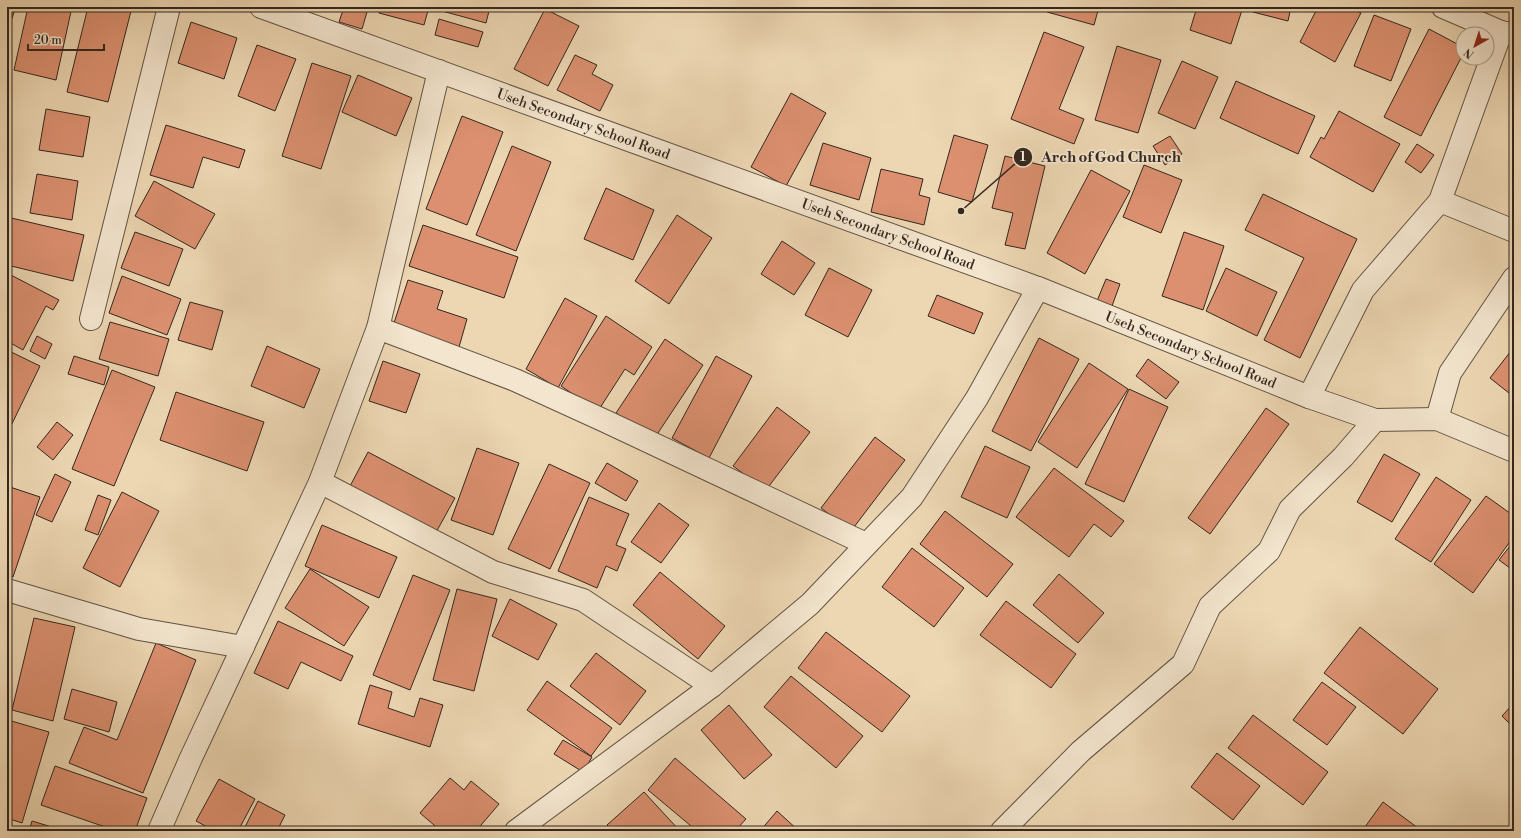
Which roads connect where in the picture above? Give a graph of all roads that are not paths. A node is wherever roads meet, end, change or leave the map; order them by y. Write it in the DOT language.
graph roads {
  1 [pos="169,7"];
  2 [pos="261,7"];
  3 [pos="1443,7"];
  4 [pos="1508,33"];
  5 [pos="439,71"];
  6 [pos="1440,201"];
  7 [pos="1514,231"];
  8 [pos="1514,278"];
  9 [pos="1038,288"];
  10 [pos="91,319"];
  11 [pos="378,328"];
  12 [pos="1309,397"];
  13 [pos="1437,419"];
  14 [pos="1375,420"];
  15 [pos="1514,451"];
  16 [pos="320,482"];
  17 [pos="866,544"];
  18 [pos="7,590"];
  19 [pos="243,647"];
  20 [pos="712,686"];
  21 [pos="159,831"];
  22 [pos="516,831"];
  23 [pos="1002,831"];
  1 -- 10 [label="street"];
  2 -- 5 [label="street, Useh Secondary School Road"];
  3 -- 4 [label="street"];
  4 -- 6 [label="street"];
  5 -- 9 [label="street, Useh Secondary School Road"];
  5 -- 11 [label="street"];
  6 -- 7 [label="street"];
  6 -- 12 [label="street"];
  8 -- 13 [label="street"];
  9 -- 12 [label="street, Useh Secondary School Road"];
  9 -- 17 [label="street"];
  11 -- 16 [label="street"];
  11 -- 17 [label="street"];
  12 -- 14 [label="street, Useh Secondary School Road"];
  13 -- 14 [label="street, Useh Secondary School Road"];
  13 -- 15 [label="street, Useh Secondary School Road"];
  14 -- 23 [label="street"];
  16 -- 19 [label="street"];
  16 -- 20 [label="street"];
  17 -- 20 [label="street"];
  18 -- 19 [label="street"];
  19 -- 21 [label="street"];
  20 -- 22 [label="street"];
}
